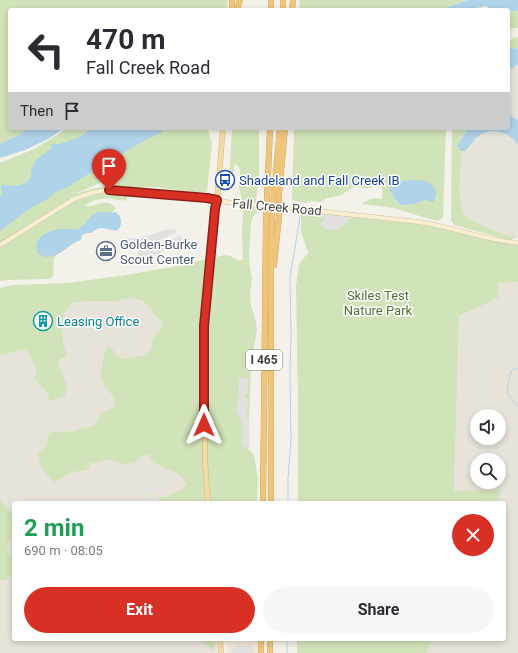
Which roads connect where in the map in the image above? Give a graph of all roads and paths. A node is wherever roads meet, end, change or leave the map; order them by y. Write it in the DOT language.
graph roads {
  1 [pos="223,130"];
  2 [pos="270,130"];
  3 [pos="280,130"];
  4 [pos="284,130"];
  5 [pos="277,194"];
  6 [pos="217,200"];
  7 [pos="272,216"];
  8 [pos="518,243"];
  9 [pos="0,245"];
  10 [pos="208,501"];
  11 [pos="262,501"];
  12 [pos="271,501"];
  13 [pos="220,641"];
  14 [pos="261,641"];
  15 [pos="270,641"];
  16 [pos="221,653"];
  17 [pos="261,653"];
  18 [pos="270,653"];
  1 -- 6 [label="main road"];
  2 -- 7 [label="highway, I 465, bridge"];
  3 -- 5 [label="highway, I 465"];
  4 -- 5 [label="highway"];
  5 -- 7 [label="highway, I 465, bridge"];
  6 -- 8 [label="main road, Fall Creek Road"];
  6 -- 9 [label="main road, Fall Creek Road"];
  6 -- 10 [label="main road"];
  7 -- 11 [label="highway, I 465"];
  7 -- 12 [label="highway, I 465"];
  13 -- 16 [label="main road"];
  14 -- 17 [label="highway"];
  15 -- 18 [label="highway"];
}
